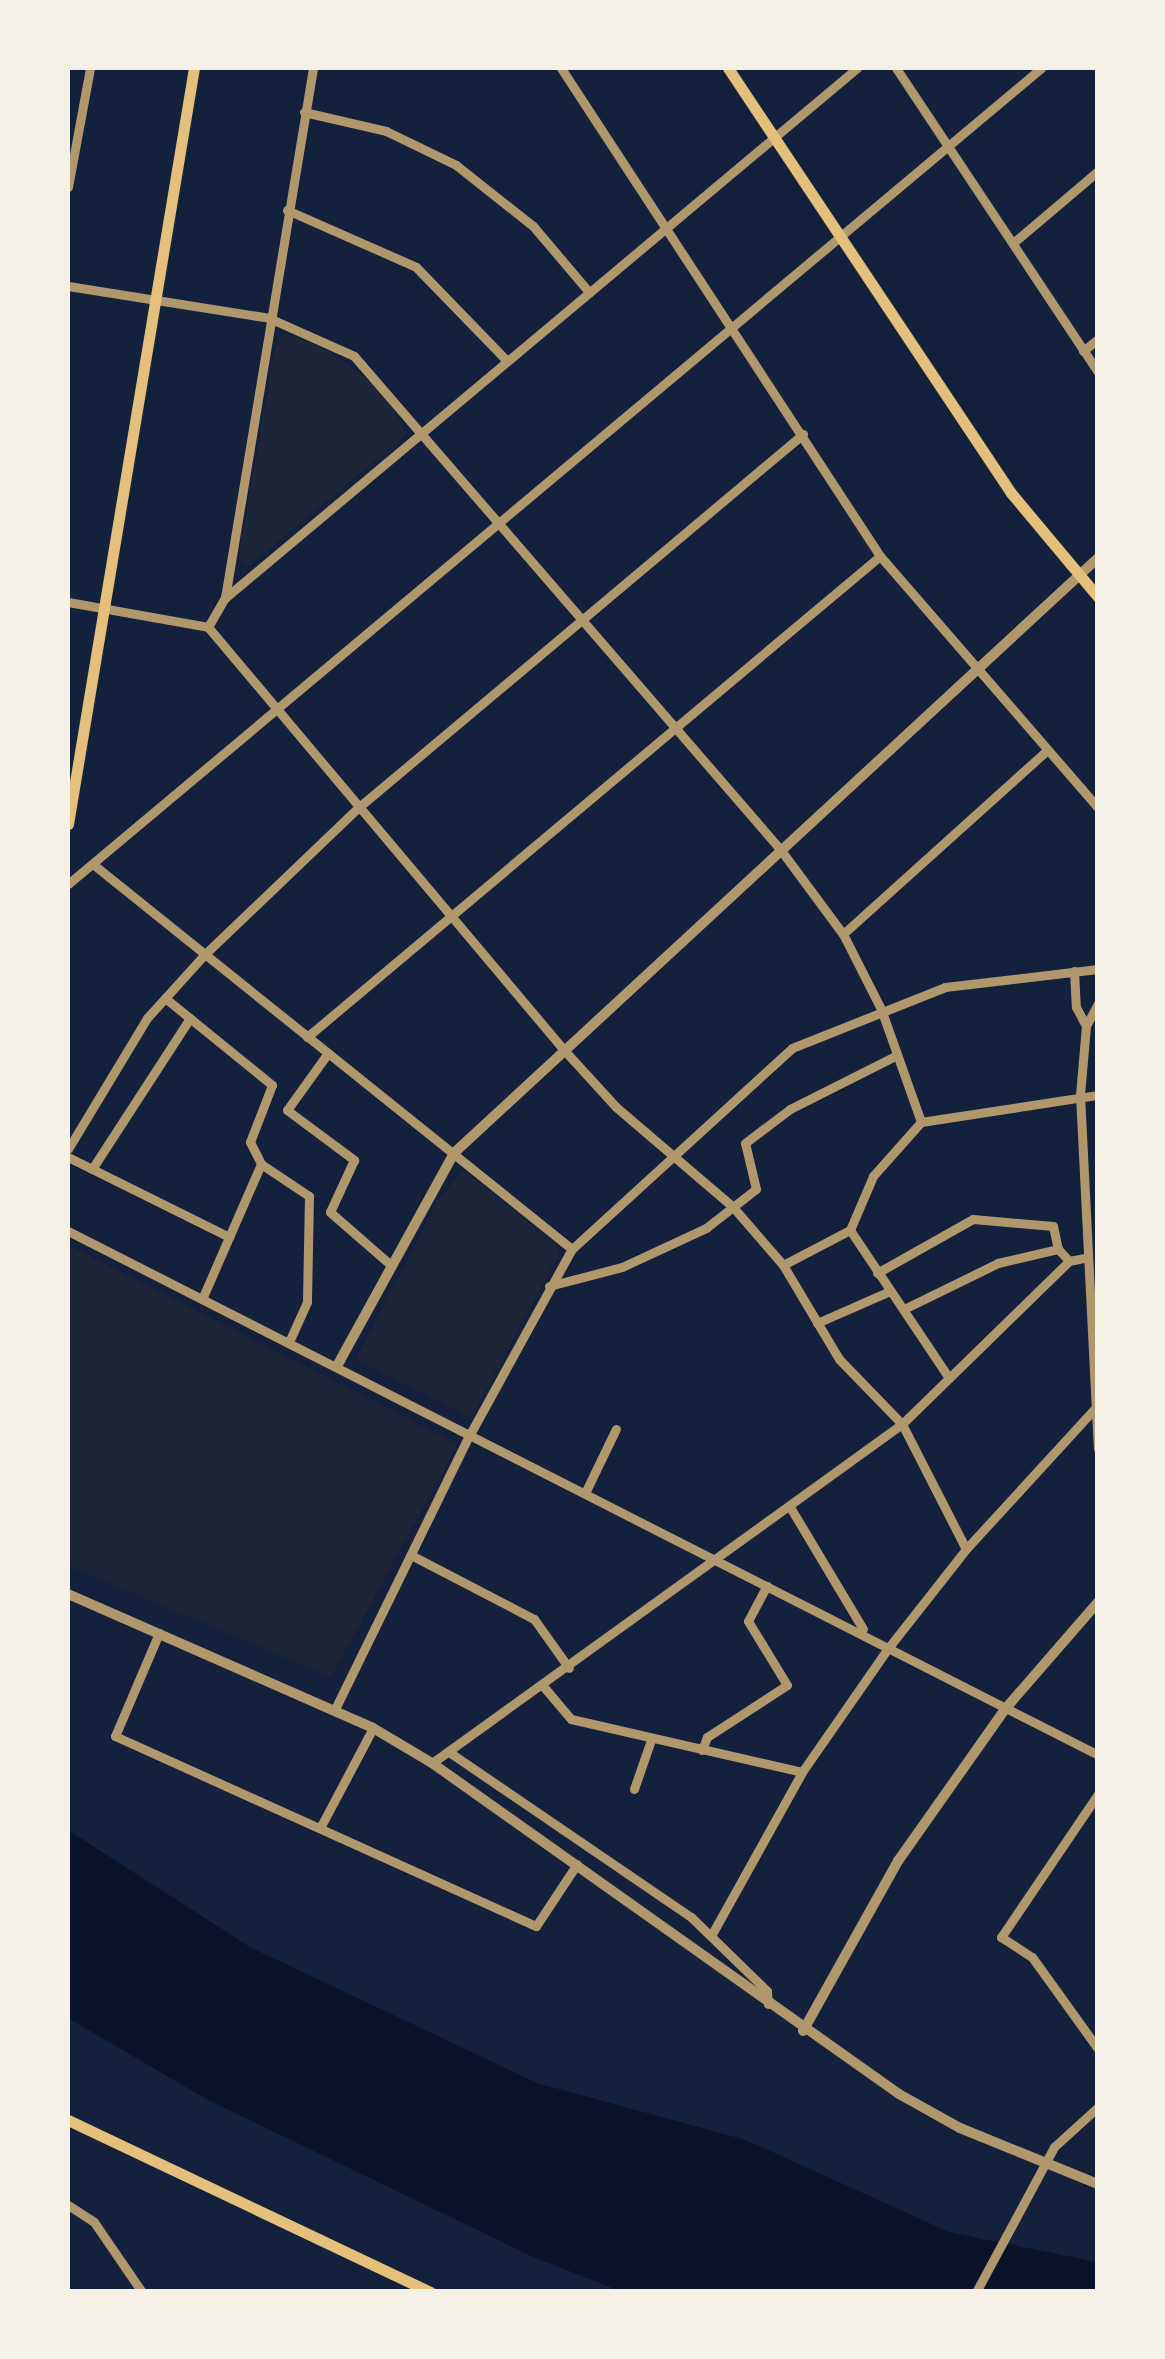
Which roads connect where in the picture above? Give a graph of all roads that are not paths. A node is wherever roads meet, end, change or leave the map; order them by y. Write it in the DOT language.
graph roads {
  1 [pos="90,68"];
  2 [pos="194,68"];
  3 [pos="313,68"];
  4 [pos="561,68"];
  5 [pos="728,68"];
  6 [pos="857,68"];
  7 [pos="896,68"];
  8 [pos="1041,68"];
  9 [pos="304,112"];
  10 [pos="774,136"];
  11 [pos="947,145"];
  12 [pos="1098,170"];
  13 [pos="68,186"];
  14 [pos="287,210"];
  15 [pos="666,227"];
  16 [pos="840,238"];
  17 [pos="1013,244"];
  18 [pos="68,286"];
  19 [pos="588,292"];
  20 [pos="155,300"];
  21 [pos="269,318"];
  22 [pos="732,326"];
  23 [pos="1098,339"];
  24 [pos="1083,351"];
  25 [pos="506,360"];
  26 [pos="1098,372"];
  27 [pos="424,429"];
  28 [pos="803,434"];
  29 [pos="502,521"];
  30 [pos="880,556"];
  31 [pos="1098,558"];
  32 [pos="1079,576"];
  33 [pos="1098,597"];
  34 [pos="225,598"];
  35 [pos="68,602"];
  36 [pos="102,607"];
  37 [pos="587,620"];
  38 [pos="208,627"];
  39 [pos="974,670"];
  40 [pos="279,711"];
  41 [pos="676,725"];
  42 [pos="1046,751"];
  43 [pos="359,807"];
  44 [pos="1098,808"];
  45 [pos="68,824"];
  46 [pos="780,849"];
  47 [pos="94,865"];
  48 [pos="68,884"];
  49 [pos="450,916"];
  50 [pos="843,934"];
  51 [pos="205,954"];
  52 [pos="1098,969"];
  53 [pos="1074,970"];
  54 [pos="165,998"];
  55 [pos="1098,1003"];
  56 [pos="881,1009"];
  57 [pos="190,1018"];
  58 [pos="1086,1026"];
  59 [pos="307,1037"];
  60 [pos="564,1050"];
  61 [pos="328,1053"];
  62 [pos="898,1055"];
  63 [pos="1080,1095"];
  64 [pos="1098,1095"];
  65 [pos="921,1122"];
  66 [pos="68,1149"];
  67 [pos="454,1153"];
  68 [pos="669,1156"];
  69 [pos="68,1157"];
  70 [pos="261,1164"];
  71 [pos="92,1169"];
  72 [pos="733,1207"];
  73 [pos="1098,1229"];
  74 [pos="850,1230"];
  75 [pos="68,1231"];
  76 [pos="229,1236"];
  77 [pos="1084,1236"];
  78 [pos="572,1249"];
  79 [pos="1058,1249"];
  80 [pos="1085,1258"];
  81 [pos="1069,1261"];
  82 [pos="784,1265"];
  83 [pos="392,1266"];
  84 [pos="877,1273"];
  85 [pos="550,1286"];
  86 [pos="890,1292"];
  87 [pos="202,1298"];
  88 [pos="904,1309"];
  89 [pos="816,1323"];
  90 [pos="288,1342"];
  91 [pos="337,1366"];
  92 [pos="949,1378"];
  93 [pos="1096,1406"];
  94 [pos="902,1424"];
  95 [pos="616,1428"];
  96 [pos="469,1436"];
  97 [pos="1098,1449"];
  98 [pos="585,1493"];
  99 [pos="790,1507"];
  100 [pos="966,1549"];
  101 [pos="410,1555"];
  102 [pos="717,1560"];
  103 [pos="766,1586"];
  104 [pos="68,1594"];
  105 [pos="1098,1602"];
  106 [pos="864,1632"];
  107 [pos="160,1633"];
  108 [pos="888,1647"];
  109 [pos="569,1668"];
  110 [pos="544,1686"];
  111 [pos="1006,1708"];
  112 [pos="335,1709"];
  113 [pos="373,1728"];
  114 [pos="651,1740"];
  115 [pos="702,1750"];
  116 [pos="448,1752"];
  117 [pos="1098,1755"];
  118 [pos="432,1763"];
  119 [pos="802,1772"];
  120 [pos="634,1789"];
  121 [pos="1098,1794"];
  122 [pos="320,1828"];
  123 [pos="577,1864"];
  124 [pos="712,1934"];
  125 [pos="768,2006"];
  126 [pos="804,2030"];
  127 [pos="1098,2049"];
  128 [pos="1098,2107"];
  129 [pos="68,2120"];
  130 [pos="1045,2164"];
  131 [pos="1098,2184"];
  132 [pos="68,2204"];
  133 [pos="140,2288"];
  134 [pos="126,2292"];
  135 [pos="430,2292"];
  136 [pos="976,2292"];
  1 -- 13 [label="street"];
  2 -- 20 [label="main road"];
  3 -- 9 [label="street"];
  4 -- 15 [label="street"];
  5 -- 10 [label="main road"];
  6 -- 10 [label="street"];
  7 -- 11 [label="street"];
  8 -- 11 [label="street"];
  9 -- 14 [label="street"];
  9 -- 19 [label="street"];
  10 -- 15 [label="street"];
  10 -- 16 [label="main road"];
  11 -- 16 [label="street"];
  11 -- 17 [label="street"];
  12 -- 17 [label="street"];
  14 -- 21 [label="street"];
  14 -- 25 [label="street"];
  15 -- 19 [label="street"];
  15 -- 22 [label="street"];
  16 -- 22 [label="street"];
  16 -- 32 [label="main road"];
  17 -- 24 [label="street"];
  18 -- 20 [label="street"];
  19 -- 25 [label="street"];
  20 -- 21 [label="street"];
  20 -- 36 [label="main road"];
  21 -- 27 [label="street"];
  21 -- 34 [label="street"];
  22 -- 28 [label="street"];
  22 -- 29 [label="street"];
  23 -- 24 [label="street"];
  24 -- 26 [label="street"];
  25 -- 27 [label="street"];
  27 -- 29 [label="street"];
  27 -- 34 [label="street"];
  28 -- 30 [label="street"];
  28 -- 37 [label="street"];
  29 -- 37 [label="street"];
  29 -- 40 [label="street"];
  30 -- 39 [label="street"];
  30 -- 41 [label="street"];
  31 -- 32 [label="street"];
  32 -- 33 [label="main road"];
  32 -- 39 [label="street"];
  34 -- 38 [label="street"];
  35 -- 36 [label="street"];
  36 -- 38 [label="street"];
  36 -- 45 [label="main road"];
  37 -- 41 [label="street"];
  37 -- 43 [label="street"];
  38 -- 40 [label="street"];
  39 -- 42 [label="street"];
  39 -- 46 [label="street"];
  40 -- 43 [label="street"];
  40 -- 47 [label="street"];
  41 -- 46 [label="street"];
  41 -- 49 [label="street"];
  42 -- 44 [label="street"];
  42 -- 50 [label="street"];
  43 -- 49 [label="street"];
  43 -- 51 [label="street"];
  46 -- 50 [label="street"];
  46 -- 60 [label="street"];
  47 -- 48 [label="street"];
  47 -- 51 [label="street"];
  49 -- 59 [label="street"];
  49 -- 60 [label="street"];
  50 -- 56 [label="street"];
  51 -- 54 [label="street"];
  51 -- 59 [label="street"];
  52 -- 53 [label="street"];
  53 -- 56 [label="street"];
  53 -- 58 [label="street"];
  54 -- 57 [label="street"];
  54 -- 66 [label="street"];
  55 -- 58 [label="street"];
  56 -- 62 [label="street"];
  56 -- 68 [label="street"];
  57 -- 70 [label="street"];
  57 -- 71 [label="street"];
  58 -- 63 [label="street"];
  59 -- 61 [label="street"];
  60 -- 67 [label="street"];
  60 -- 68 [label="street"];
  61 -- 67 [label="street"];
  61 -- 83 [label="street"];
  62 -- 65 [label="street"];
  62 -- 72 [label="street"];
  63 -- 64 [label="street"];
  63 -- 65 [label="street"];
  63 -- 77 [label="street"];
  65 -- 74 [label="street"];
  67 -- 78 [label="street"];
  67 -- 83 [label="street"];
  68 -- 72 [label="street"];
  68 -- 78 [label="street"];
  69 -- 71 [label="street"];
  70 -- 76 [label="street"];
  70 -- 90 [label="street"];
  71 -- 76 [label="street"];
  72 -- 82 [label="street"];
  72 -- 85 [label="street"];
  73 -- 77 [label="street"];
  74 -- 82 [label="street"];
  74 -- 84 [label="street"];
  75 -- 87 [label="street"];
  76 -- 87 [label="street"];
  77 -- 80 [label="street"];
  78 -- 85 [label="street"];
  79 -- 81 [label="street"];
  79 -- 84 [label="street"];
  79 -- 88 [label="street"];
  80 -- 81 [label="street"];
  80 -- 93 [label="street"];
  81 -- 92 [label="street"];
  82 -- 89 [label="street"];
  83 -- 91 [label="street"];
  84 -- 86 [label="street"];
  85 -- 96 [label="street"];
  86 -- 88 [label="street"];
  86 -- 89 [label="street"];
  87 -- 90 [label="street"];
  88 -- 92 [label="street"];
  89 -- 94 [label="street"];
  90 -- 91 [label="street"];
  91 -- 96 [label="street"];
  92 -- 94 [label="street"];
  93 -- 97 [label="street"];
  93 -- 100 [label="street"];
  94 -- 99 [label="street"];
  94 -- 100 [label="street"];
  95 -- 98 [label="street"];
  96 -- 98 [label="street"];
  96 -- 101 [label="street"];
  98 -- 102 [label="street"];
  99 -- 102 [label="street"];
  99 -- 106 [label="street"];
  100 -- 108 [label="street"];
  101 -- 109 [label="street"];
  101 -- 112 [label="street"];
  102 -- 103 [label="street"];
  102 -- 109 [label="street"];
  103 -- 106 [label="street"];
  103 -- 115 [label="street"];
  104 -- 107 [label="street"];
  105 -- 111 [label="street"];
  106 -- 108 [label="street"];
  107 -- 112 [label="street"];
  107 -- 122 [label="street"];
  108 -- 111 [label="street"];
  108 -- 119 [label="street"];
  109 -- 110 [label="street"];
  110 -- 114 [label="street"];
  110 -- 116 [label="street"];
  111 -- 117 [label="street"];
  111 -- 126 [label="street"];
  112 -- 113 [label="street"];
  113 -- 118 [label="street"];
  113 -- 122 [label="street"];
  114 -- 115 [label="street"];
  114 -- 120 [label="street"];
  115 -- 119 [label="street"];
  116 -- 118 [label="street"];
  116 -- 124 [label="street"];
  118 -- 123 [label="street"];
  119 -- 124 [label="street"];
  121 -- 127 [label="street"];
  122 -- 123 [label="street"];
  123 -- 125 [label="street"];
  124 -- 125 [label="street"];
  125 -- 126 [label="street"];
  126 -- 130 [label="street"];
  128 -- 130 [label="street"];
  129 -- 135 [label="main road"];
  130 -- 131 [label="street"];
  130 -- 136 [label="street"];
  132 -- 133 [label="street"];
  133 -- 134 [label="street"];
}
